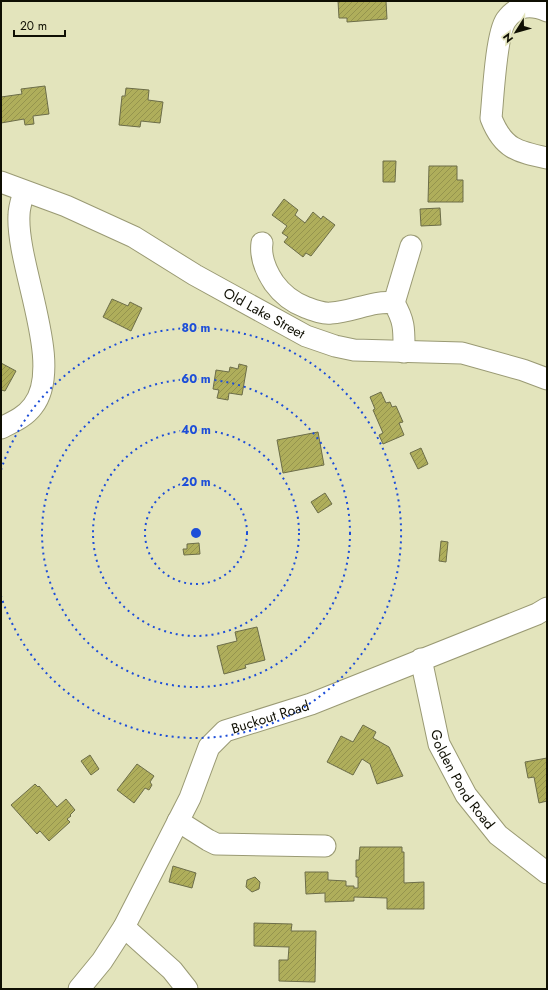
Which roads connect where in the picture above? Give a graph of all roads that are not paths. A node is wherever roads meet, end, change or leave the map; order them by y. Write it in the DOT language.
graph roads {
  1 [pos="547,11"];
  2 [pos="547,158"];
  3 [pos="1,182"];
  4 [pos="24,192"];
  5 [pos="262,243"];
  6 [pos="411,246"];
  7 [pos="394,303"];
  8 [pos="404,352"];
  9 [pos="547,379"];
  10 [pos="1,428"];
  11 [pos="547,608"];
  12 [pos="421,659"];
  13 [pos="178,821"];
  14 [pos="325,846"];
  15 [pos="547,874"];
  16 [pos="124,927"];
  17 [pos="79,989"];
  18 [pos="187,989"];
  1 -- 2 [label="street"];
  3 -- 4 [label="street, Old Lake Street"];
  4 -- 8 [label="street, Old Lake Street"];
  4 -- 10 [label="street"];
  5 -- 7 [label="street"];
  6 -- 7 [label="street"];
  7 -- 8 [label="street"];
  8 -- 9 [label="street, Old Lake Street"];
  11 -- 12 [label="street, Buckout Road"];
  12 -- 13 [label="street, Buckout Road"];
  12 -- 15 [label="street, Golden Pond Road"];
  13 -- 14 [label="street"];
  13 -- 16 [label="street, Buckout Road"];
  16 -- 17 [label="street, Buckout Road"];
  16 -- 18 [label="street"];
}
